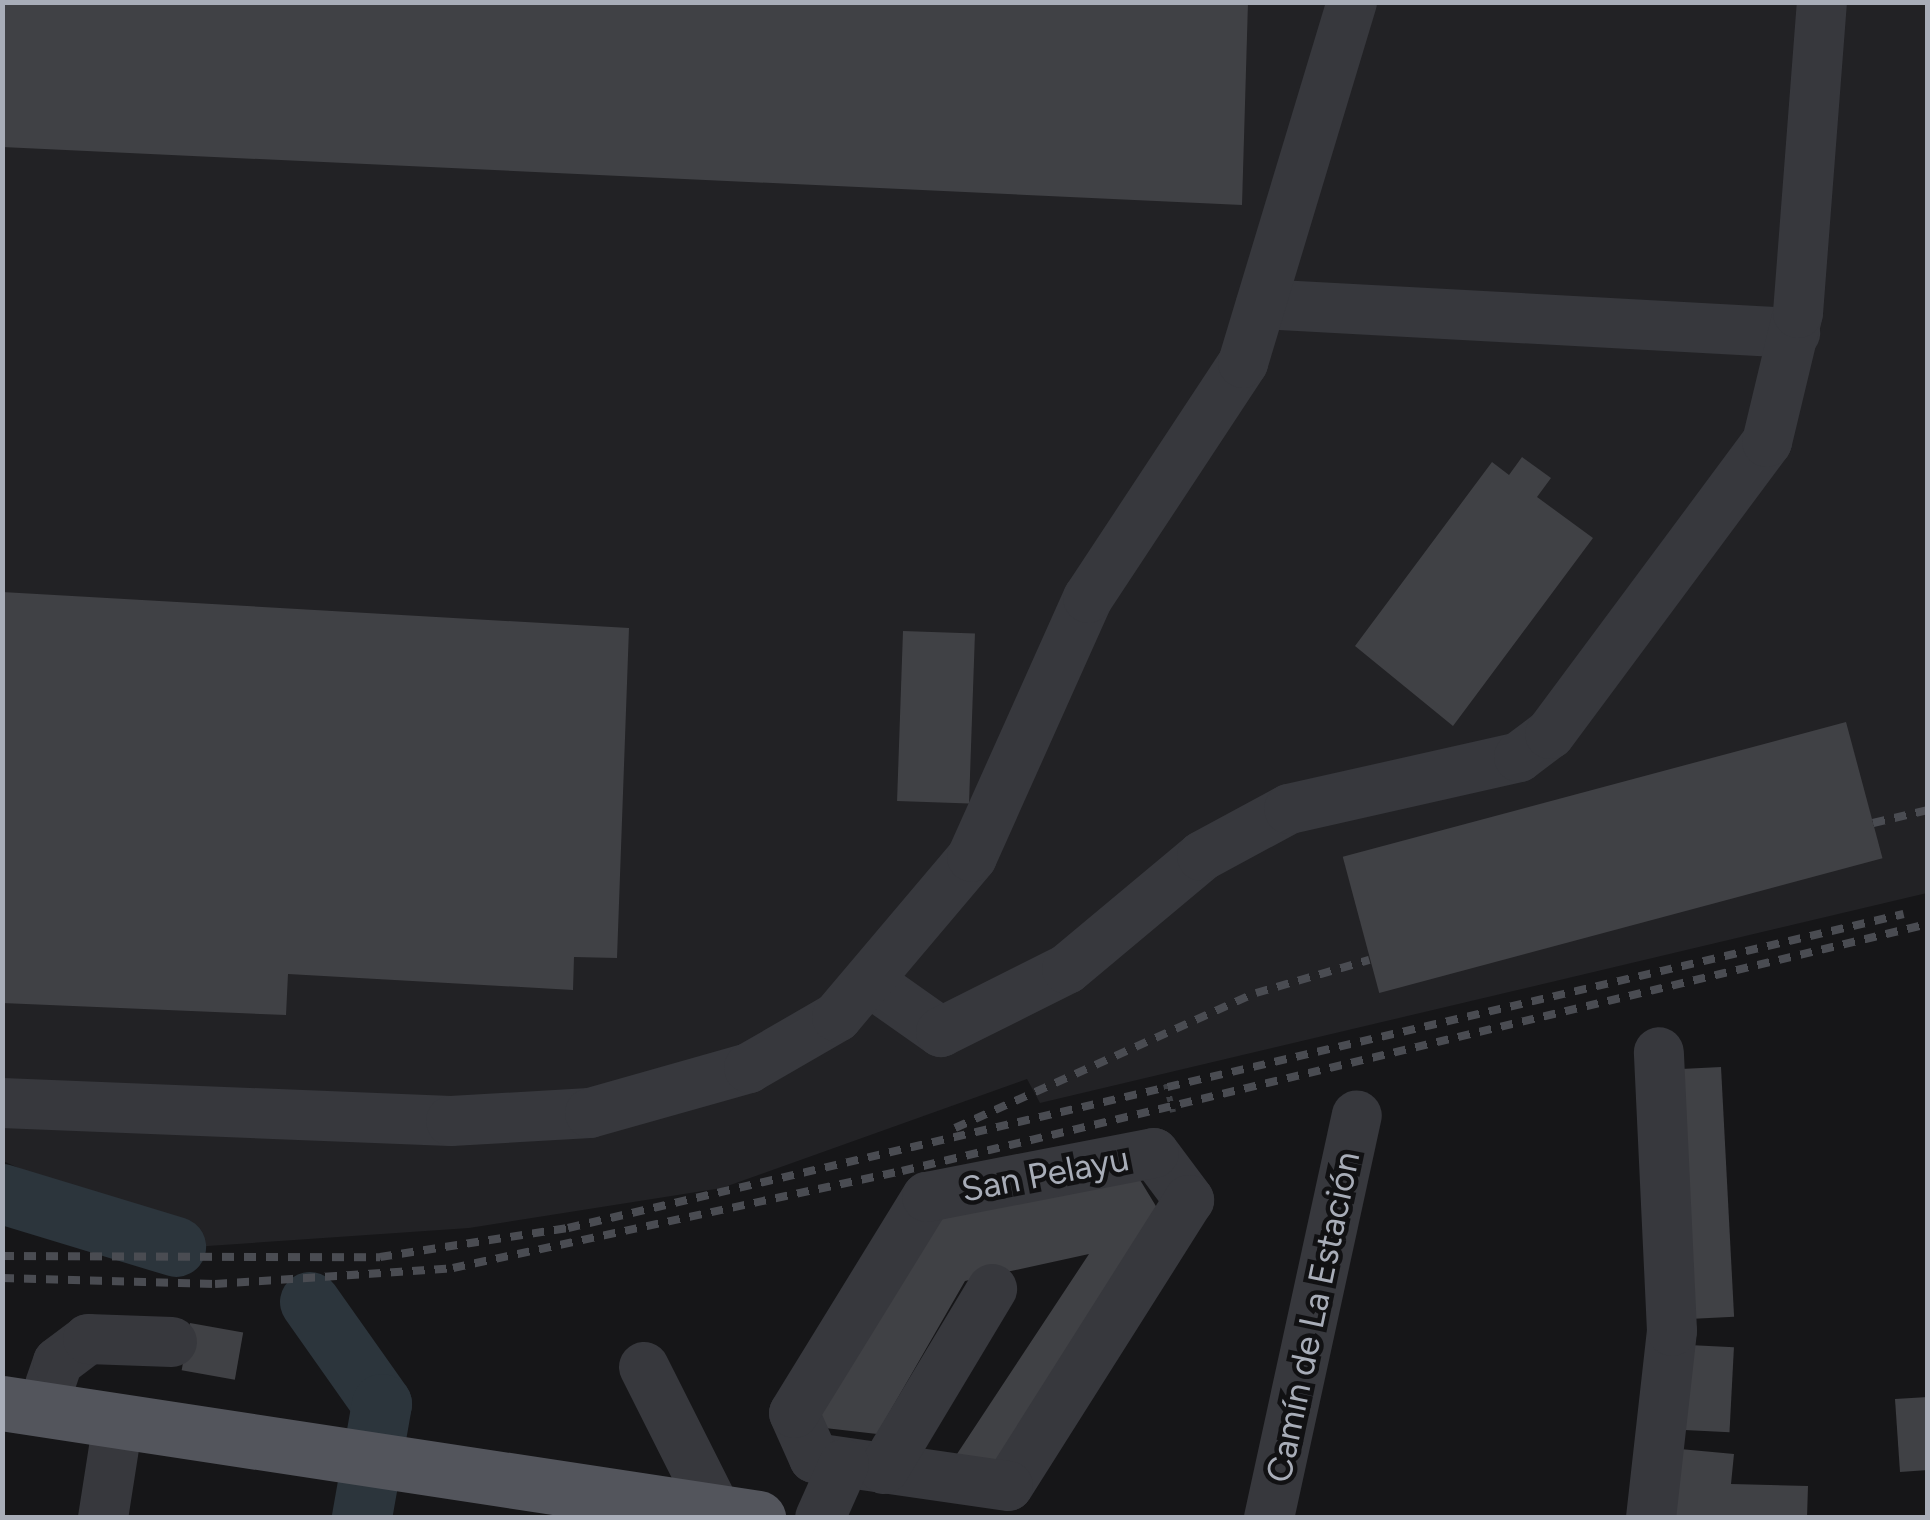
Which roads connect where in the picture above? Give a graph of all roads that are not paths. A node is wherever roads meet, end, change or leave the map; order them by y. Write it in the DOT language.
graph roads {
  1 [pos="1352,2"];
  2 [pos="1822,2"];
  3 [pos="1261,304"];
  4 [pos="1795,332"];
  5 [pos="870,982"];
  6 [pos="1659,1052"];
  7 [pos="2,1104"];
  8 [pos="1356,1116"];
  9 [pos="992,1290"];
  10 [pos="172,1342"];
  11 [pos="644,1368"];
  12 [pos="26,1394"];
  13 [pos="118,1422"];
  14 [pos="864,1466"];
  15 [pos="738,1515"];
  16 [pos="103,1518"];
  17 [pos="820,1518"];
  18 [pos="1269,1518"];
  19 [pos="1651,1518"];
  1 -- 3 [label="street"];
  2 -- 4 [label="street"];
  3 -- 4 [label="street"];
  3 -- 5 [label="street"];
  4 -- 5 [label="street"];
  5 -- 7 [label="street"];
  6 -- 19 [label="street"];
  8 -- 18 [label="street, Camín de La Estación"];
  9 -- 14 [label="street"];
  10 -- 12 [label="street"];
  11 -- 15 [label="street"];
  12 -- 13 [label="main road"];
  13 -- 15 [label="main road"];
  13 -- 16 [label="street"];
  14 -- 14 [label="street, San Pelayu"];
  14 -- 17 [label="street"];
}
